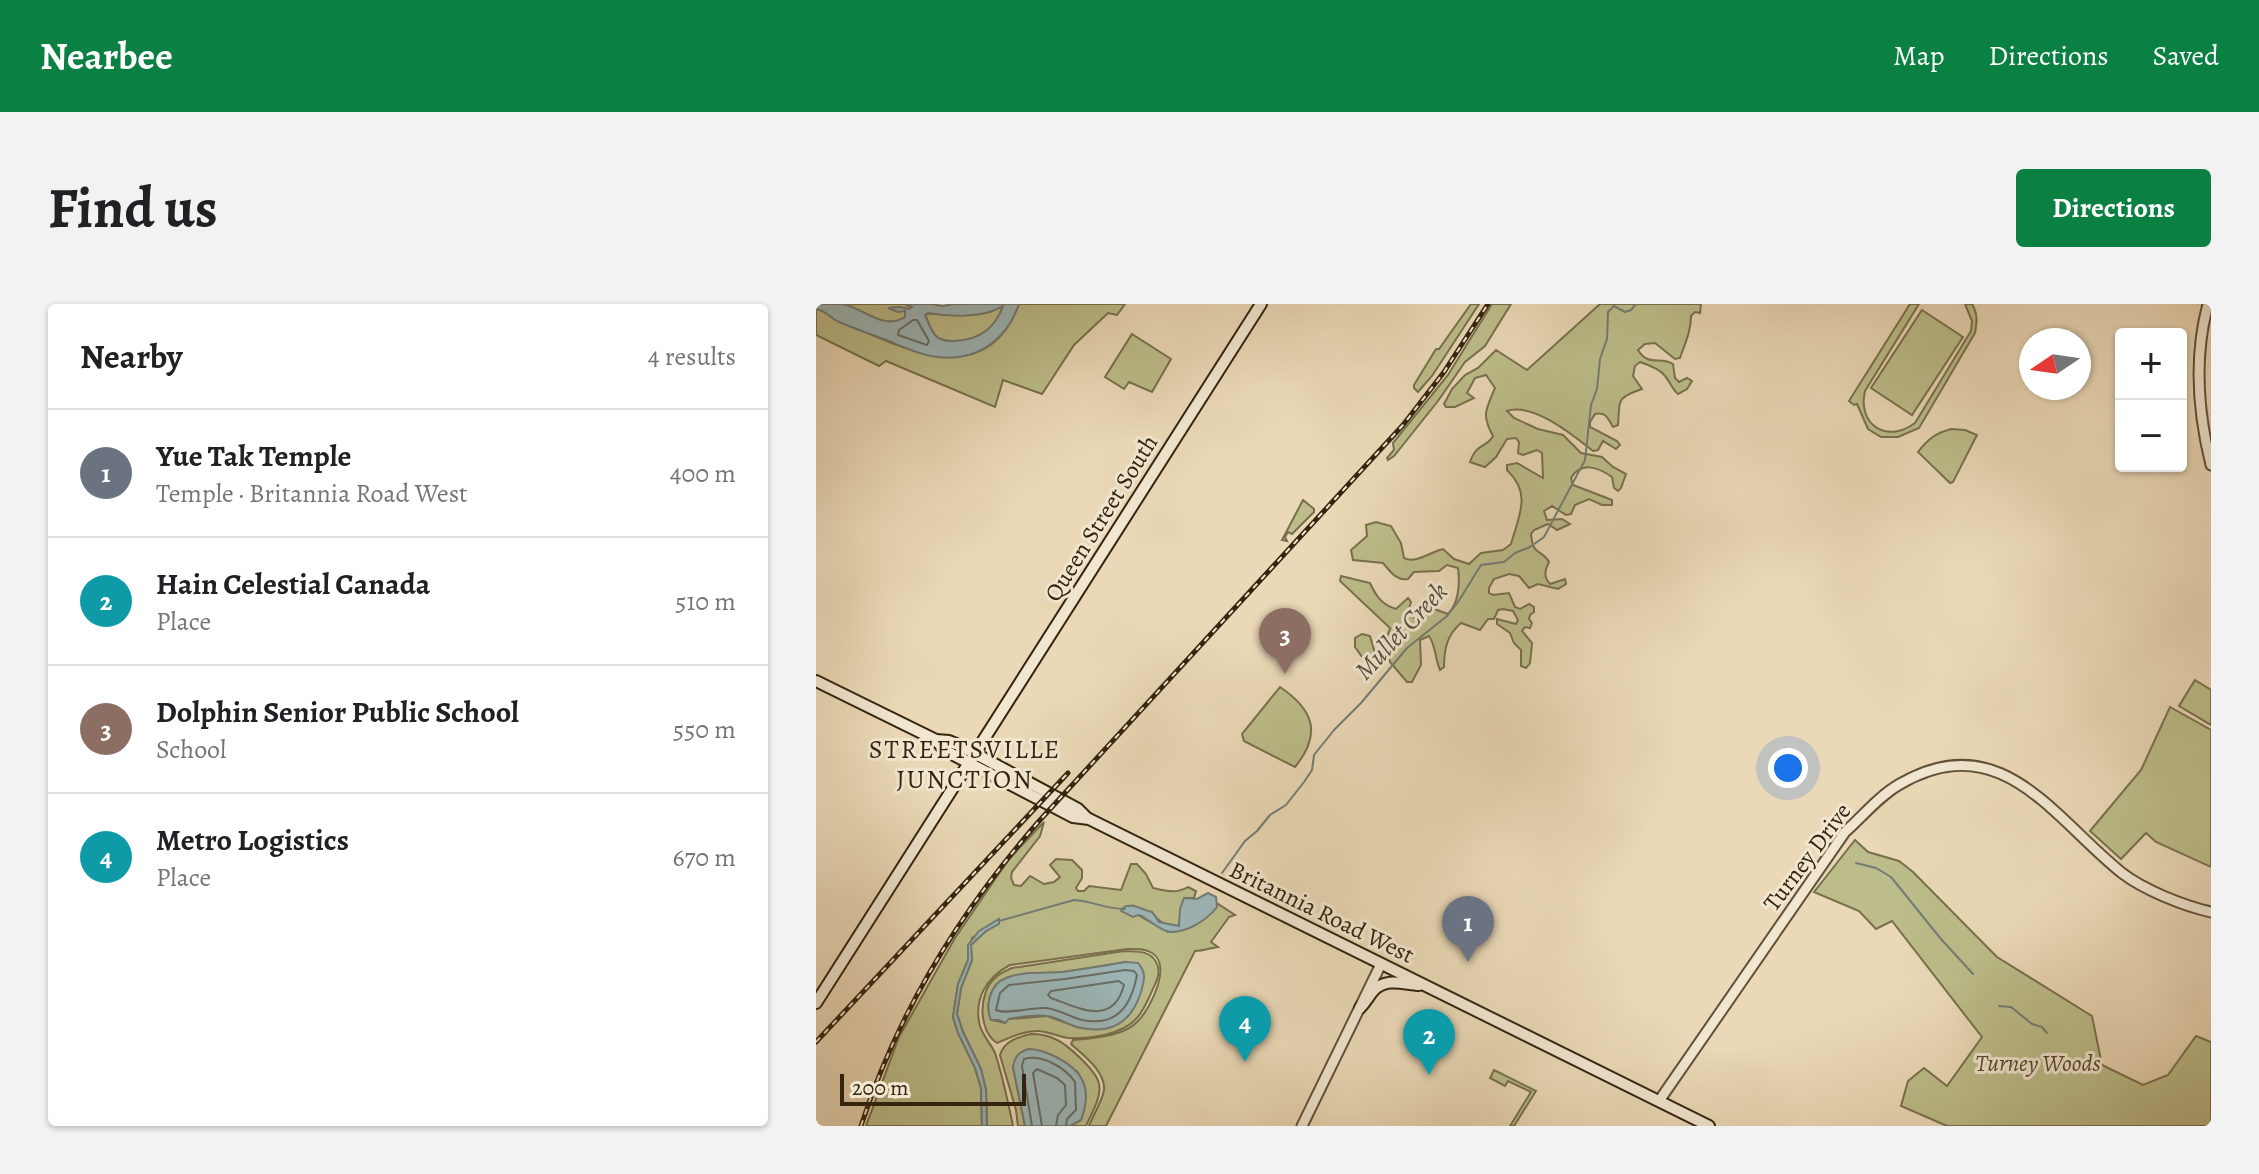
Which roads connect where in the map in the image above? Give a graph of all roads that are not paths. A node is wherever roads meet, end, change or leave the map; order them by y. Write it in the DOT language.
graph roads {
  1 [pos="1261,304"];
  2 [pos="2208,304"];
  3 [pos="2211,465"];
  4 [pos="816,681"];
  5 [pos="972,758"];
  6 [pos="2211,912"];
  7 [pos="1381,964"];
  8 [pos="1425,985"];
  9 [pos="816,1003"];
  10 [pos="1360,1008"];
  11 [pos="1659,1101"];
  12 [pos="1302,1126"];
  13 [pos="1709,1126"];
  1 -- 5 [label="main road, Queen Street South"];
  2 -- 3 [label="street"];
  4 -- 5 [label="main road, Britannia Road West"];
  5 -- 7 [label="main road, Britannia Road West"];
  5 -- 9 [label="main road, Queen Street South"];
  6 -- 11 [label="street, Turney Drive"];
  7 -- 8 [label="main road, Britannia Road West"];
  7 -- 10 [label="street"];
  8 -- 10 [label="main road"];
  8 -- 11 [label="main road, Britannia Road West"];
  10 -- 12 [label="street"];
  11 -- 13 [label="main road, Britannia Road West"];
}
